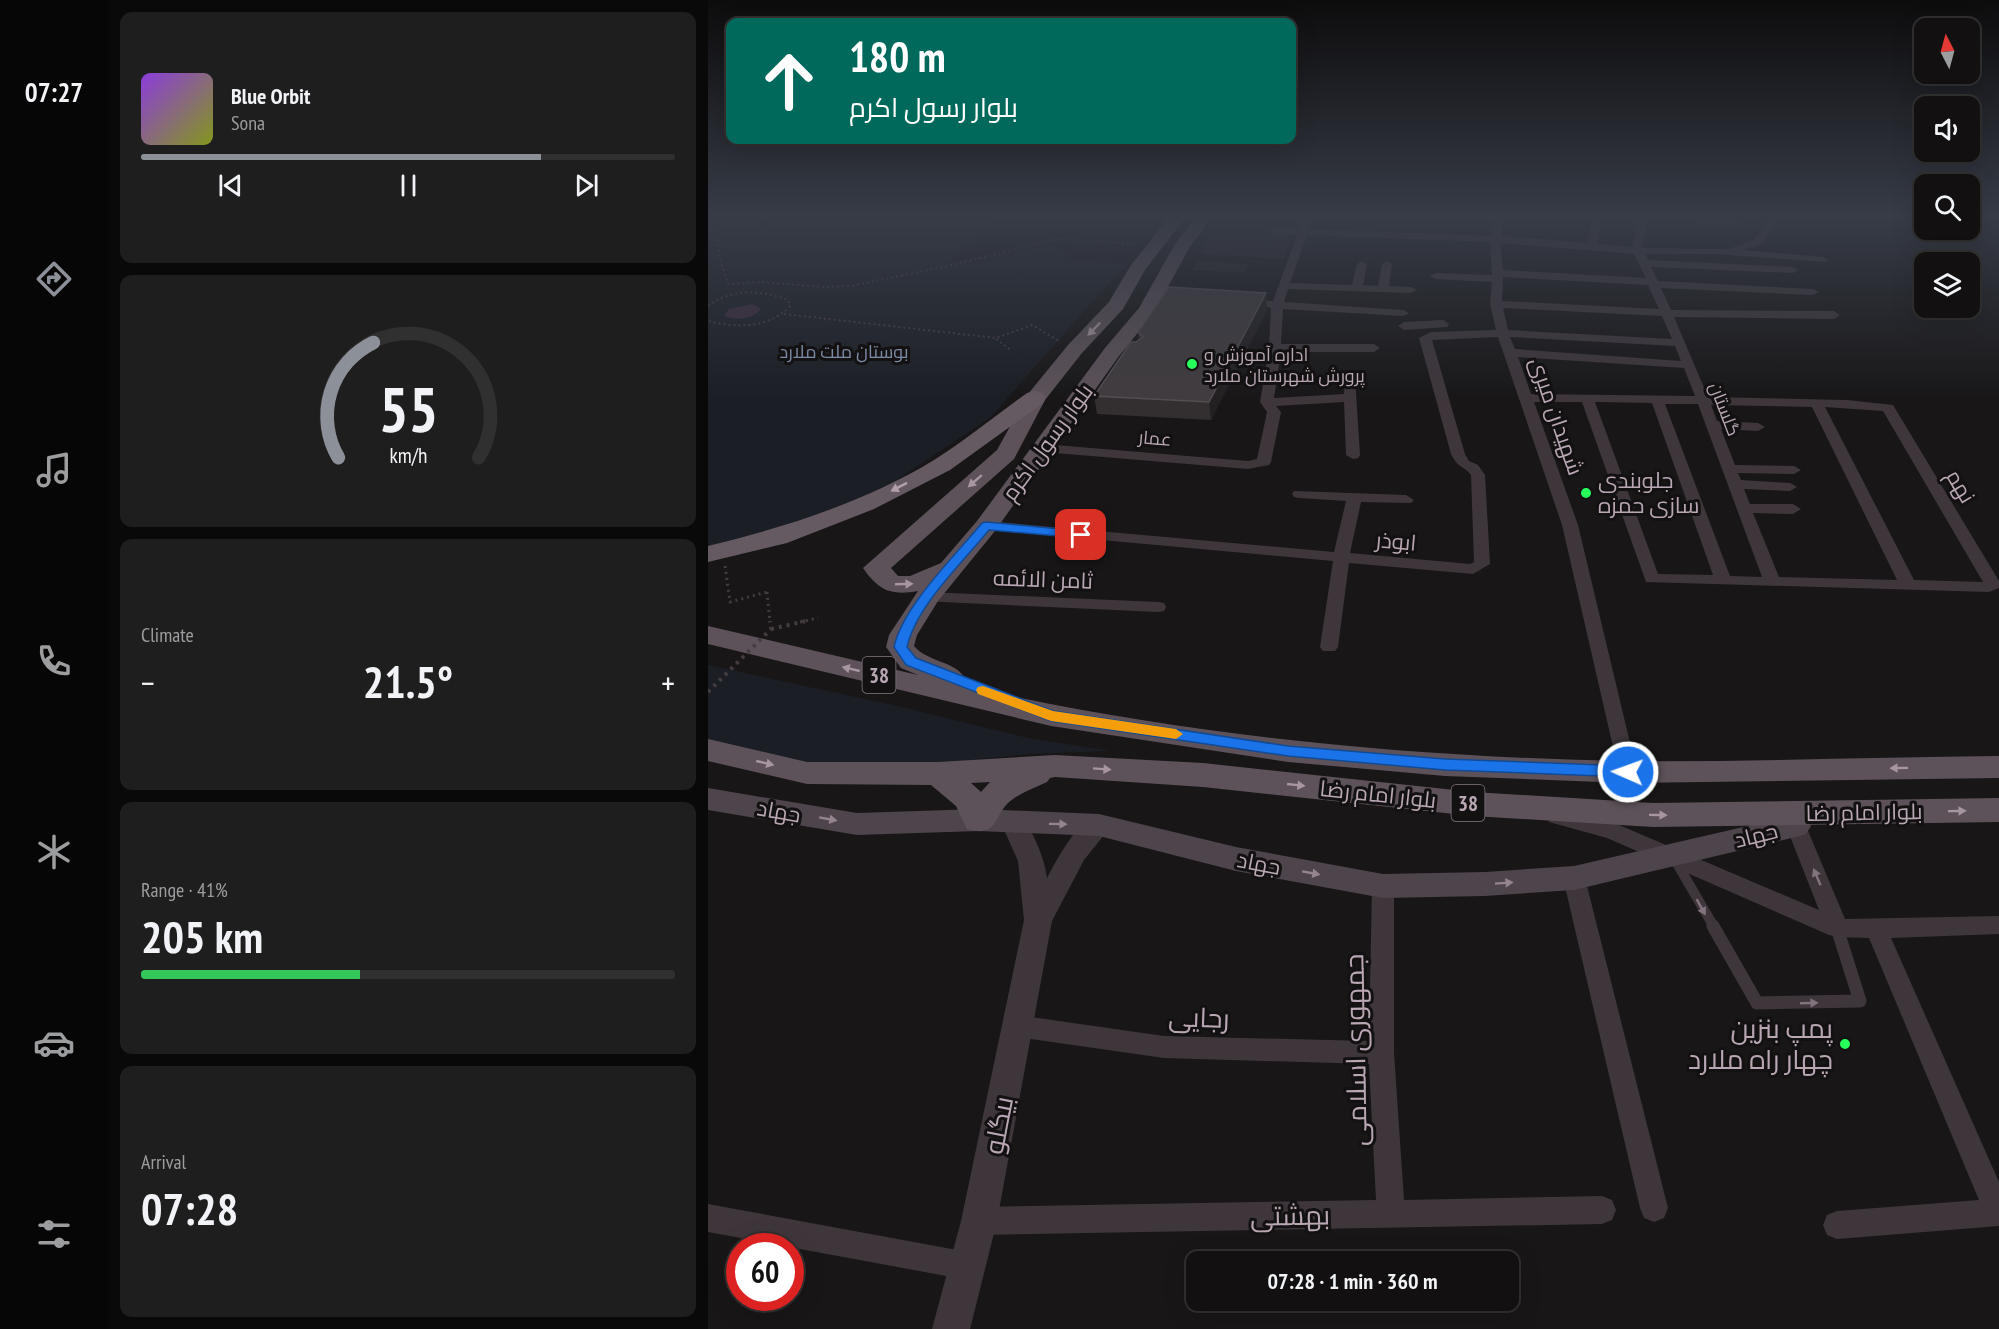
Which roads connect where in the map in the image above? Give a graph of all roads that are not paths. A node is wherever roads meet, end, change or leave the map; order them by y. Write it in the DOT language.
graph roads {
  1 [pos="1133,277"];
  2 [pos="1167,277"];
  3 [pos="1288,277"];
  4 [pos="1359,277"];
  5 [pos="1385,277"];
  6 [pos="1497,277"];
  7 [pos="1520,277"];
  8 [pos="1651,277"];
  9 [pos="1654,283"];
  10 [pos="1285,286"];
  11 [pos="1357,288"];
  12 [pos="1383,289"];
  13 [pos="1412,290"];
  14 [pos="1814,292"];
  15 [pos="1155,302"];
  16 [pos="1255,303"];
  17 [pos="1496,304"];
  18 [pos="1117,305"];
  19 [pos="1277,305"];
  20 [pos="1403,313"];
  21 [pos="1668,313"];
  22 [pos="1834,315"];
  23 [pos="1404,326"];
  24 [pos="1434,328"];
  25 [pos="1503,333"];
  26 [pos="1679,343"];
  27 [pos="1275,348"];
  28 [pos="1374,348"];
  29 [pos="1512,353"];
  30 [pos="1689,365"];
  31 [pos="1350,380"];
  32 [pos="1035,398"];
  33 [pos="1351,398"];
  34 [pos="1527,398"];
  35 [pos="1587,399"];
  36 [pos="1657,399"];
  37 [pos="1702,400"];
  38 [pos="1267,402"];
  39 [pos="1817,405"];
  40 [pos="1712,425"];
  41 [pos="1758,427"];
  42 [pos="1043,448"];
  43 [pos="1353,455"];
  44 [pos="1728,469"];
  45 [pos="1794,470"];
  46 [pos="1734,484"];
  47 [pos="1790,487"];
  48 [pos="1299,494"];
  49 [pos="1354,497"];
  50 [pos="1406,500"];
  51 [pos="1743,508"];
  52 [pos="1793,509"];
  53 [pos="986,526"];
  54 [pos="715,552"];
  55 [pos="1341,559"];
  56 [pos="948,570"];
  57 [pos="1723,580"];
  58 [pos="1772,581"];
  59 [pos="1908,585"];
  60 [pos="927,597"];
  61 [pos="1158,607"];
  62 [pos="708,635"];
  63 [pos="1329,647"];
  64 [pos="1051,716"];
  65 [pos="708,750"];
  66 [pos="1055,766"];
  67 [pos="1999,766"];
  68 [pos="1628,772"];
  69 [pos="938,774"];
  70 [pos="708,799"];
  71 [pos="1520,806"];
  72 [pos="1999,810"];
  73 [pos="1793,819"];
  74 [pos="979,820"];
  75 [pos="1014,823"];
  76 [pos="1099,825"];
  77 [pos="1673,856"];
  78 [pos="1574,878"];
  79 [pos="1383,886"];
  80 [pos="1038,920"];
  81 [pos="1837,928"];
  82 [pos="1876,929"];
  83 [pos="1997,929"];
  84 [pos="1017,1026"];
  85 [pos="1381,1053"];
  86 [pos="1654,1208"];
  87 [pos="1602,1210"];
  88 [pos="1391,1213"];
  89 [pos="708,1218"];
  90 [pos="979,1221"];
  91 [pos="1837,1225"];
  92 [pos="968,1266"];
  93 [pos="951,1329"];
  1 -- 18 [label="main road, بلوار رسول اکرم"];
  2 -- 15 [label="main road, بلوار رسول اکرم"];
  3 -- 10 [label="street"];
  4 -- 11 [label="street"];
  5 -- 12 [label="street"];
  6 -- 17 [label="street, شهیدان میری"];
  7 -- 9 [label="street"];
  8 -- 9 [label="street, گلستان"];
  9 -- 14 [label="street"];
  9 -- 21 [label="street, گلستان"];
  10 -- 11 [label="street"];
  10 -- 19 [label="street"];
  11 -- 12 [label="street"];
  12 -- 13 [label="street"];
  15 -- 18 [label="main road"];
  15 -- 42 [label="main road, بلوار رسول اکرم"];
  16 -- 19 [label="street"];
  17 -- 21 [label="street"];
  17 -- 25 [label="street, شهیدان میری"];
  18 -- 32 [label="main road, بلوار رسول اکرم, one-way"];
  19 -- 20 [label="street"];
  19 -- 27 [label="street"];
  21 -- 22 [label="street"];
  21 -- 26 [label="street, گلستان"];
  23 -- 24 [label="street"];
  24 -- 25 [label="street"];
  24 -- 55 [label="street, ابوذر"];
  25 -- 26 [label="street"];
  25 -- 29 [label="street, شهیدان میری"];
  26 -- 30 [label="street, گلستان"];
  27 -- 28 [label="street"];
  27 -- 38 [label="street"];
  29 -- 30 [label="street"];
  29 -- 34 [label="street, شهیدان میری"];
  30 -- 37 [label="street, گلستان"];
  31 -- 33 [label="street"];
  32 -- 54 [label="highway, one-way"];
  32 -- 56 [label="main road, بلوار رسول اکرم, one-way"];
  33 -- 38 [label="street"];
  33 -- 43 [label="street"];
  34 -- 35 [label="street"];
  34 -- 68 [label="street, شهیدان میری"];
  35 -- 36 [label="street"];
  35 -- 57 [label="street"];
  36 -- 37 [label="street"];
  36 -- 57 [label="street"];
  37 -- 39 [label="street"];
  37 -- 40 [label="street, گلستان"];
  38 -- 42 [label="street, عمار"];
  39 -- 59 [label="street"];
  39 -- 59 [label="street, نهم"];
  40 -- 41 [label="street"];
  40 -- 44 [label="street, گلستان"];
  42 -- 53 [label="main road, بلوار رسول اکرم"];
  44 -- 45 [label="street"];
  44 -- 46 [label="street, گلستان"];
  46 -- 47 [label="street"];
  46 -- 51 [label="street, گلستان"];
  48 -- 49 [label="street"];
  49 -- 50 [label="street"];
  49 -- 55 [label="street"];
  51 -- 52 [label="street"];
  51 -- 58 [label="street, گلستان"];
  53 -- 55 [label="street, ابوذر"];
  53 -- 56 [label="main road, بلوار رسول اکرم"];
  55 -- 63 [label="street"];
  56 -- 60 [label="main road, بلوار رسول اکرم"];
  57 -- 58 [label="street"];
  58 -- 59 [label="street"];
  60 -- 61 [label="street, ثامن الائمه"];
  60 -- 64 [label="main road, بلوار رسول اکرم"];
  64 -- 62 [label="main road, 38, one-way"];
  64 -- 68 [label="main road, بلوار امام رضا / 38"];
  65 -- 69 [label="main road, 38, one-way"];
  66 -- 69 [label="main road, بلوار امام رضا / 38"];
  66 -- 71 [label="main road, بلوار امام رضا / 38, one-way"];
  66 -- 74 [label="main road"];
  67 -- 68 [label="main road, بلوار امام رضا / 38, one-way"];
  69 -- 74 [label="main road"];
  70 -- 74 [label="main road, جهاد, one-way"];
  71 -- 73 [label="main road, بلوار امام رضا / 38, one-way"];
  71 -- 77 [label="street"];
  73 -- 72 [label="main road, بلوار امام رضا / 38, one-way"];
  73 -- 77 [label="main road, جهاد"];
  81 -- 73 [label="street, one-way"];
  74 -- 75 [label="main road, جهاد"];
  75 -- 76 [label="main road, جهاد, one-way"];
  75 -- 80 [label="street"];
  76 -- 79 [label="main road, جهاد, one-way"];
  76 -- 80 [label="street"];
  77 -- 78 [label="main road, جهاد"];
  77 -- 81 [label="street"];
  77 -- 81 [label="lane, one-way"];
  79 -- 78 [label="main road, جهاد, one-way"];
  78 -- 86 [label="street"];
  79 -- 85 [label="street, جمهوری اسلامی"];
  80 -- 84 [label="street, بیگلو"];
  81 -- 82 [label="street"];
  82 -- 83 [label="street"];
  82 -- 91 [label="street"];
  84 -- 85 [label="street, رجایی"];
  84 -- 90 [label="street, بیگلو"];
  85 -- 88 [label="street, جمهوری اسلامی"];
  87 -- 88 [label="street, بهشتی"];
  88 -- 90 [label="street, بهشتی"];
  89 -- 92 [label="street"];
  90 -- 92 [label="street, بیگلو"];
  92 -- 93 [label="street, بیگلو"];
}
